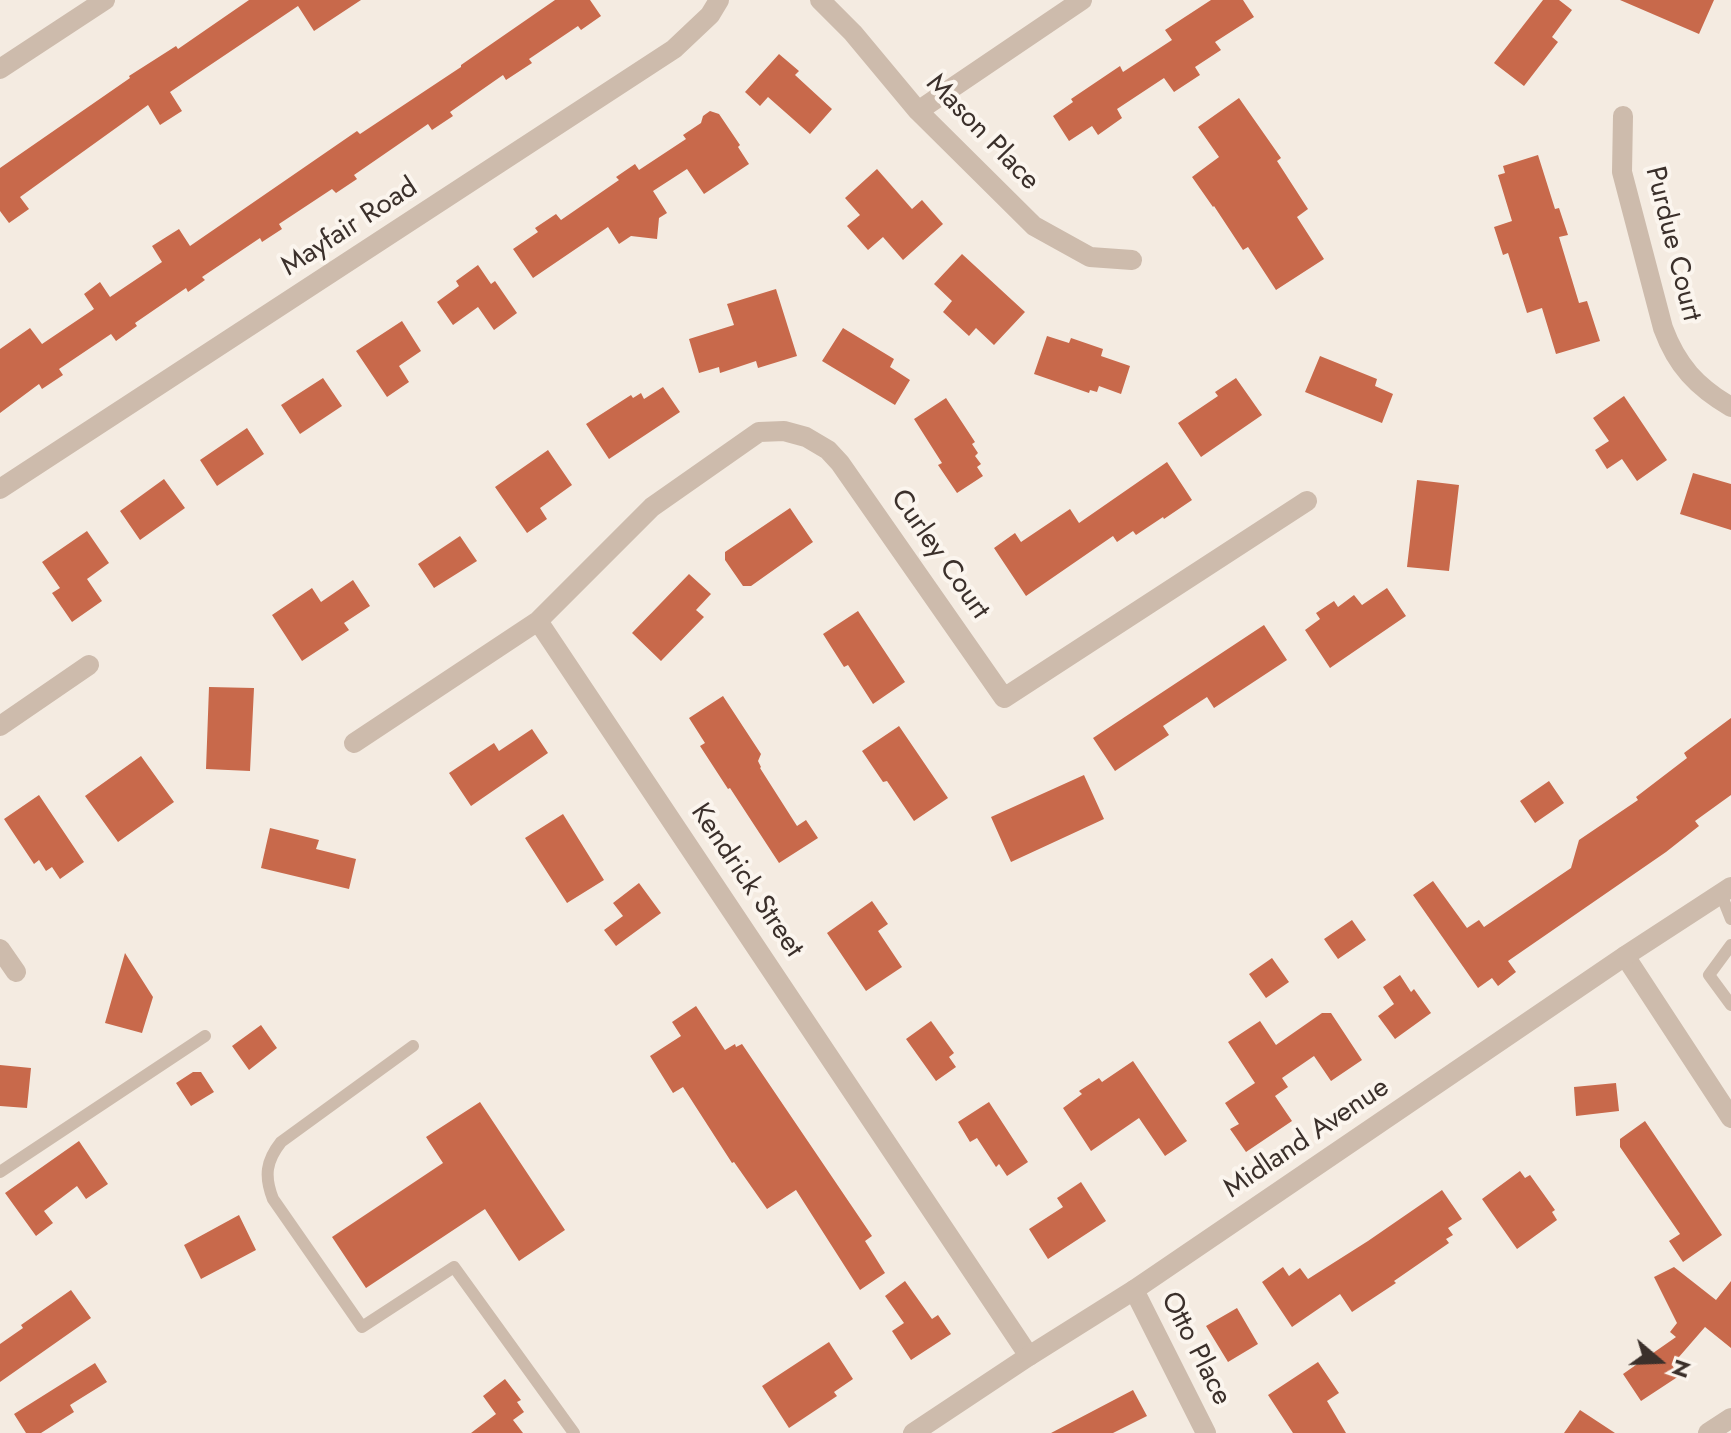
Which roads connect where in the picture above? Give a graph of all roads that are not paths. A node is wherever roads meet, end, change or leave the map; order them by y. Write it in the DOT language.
graph roads {
  1 [pos="105,0"];
  2 [pos="719,0"];
  3 [pos="820,0"];
  4 [pos="1082,0"];
  5 [pos="0,69"];
  6 [pos="918,111"];
  7 [pos="1623,116"];
  8 [pos="1132,260"];
  9 [pos="1731,407"];
  10 [pos="0,489"];
  11 [pos="1307,501"];
  12 [pos="538,621"];
  13 [pos="89,665"];
  14 [pos="0,726"];
  15 [pos="354,743"];
  16 [pos="1726,890"];
  17 [pos="1731,919"];
  18 [pos="1731,945"];
  19 [pos="0,949"];
  20 [pos="1625,956"];
  21 [pos="16,972"];
  22 [pos="1731,1005"];
  23 [pos="205,1036"];
  24 [pos="413,1046"];
  25 [pos="1729,1111"];
  26 [pos="0,1172"];
  27 [pos="1134,1290"];
  28 [pos="1029,1356"];
  29 [pos="1731,1418"];
  30 [pos="574,1433"];
  31 [pos="913,1433"];
  32 [pos="1206,1433"];
  33 [pos="1708,1433"];
  1 -- 5 [label="street"];
  2 -- 10 [label="street, Mayfair Road"];
  3 -- 6 [label="street, Mason Place"];
  4 -- 6 [label="street"];
  6 -- 8 [label="street, Mason Place"];
  7 -- 9 [label="street, Purdue Court"];
  11 -- 12 [label="street, Curley Court"];
  12 -- 15 [label="street"];
  12 -- 28 [label="street, Kendrick Street"];
  13 -- 14 [label="street"];
  16 -- 17 [label="lane"];
  16 -- 20 [label="street, Midland Avenue"];
  18 -- 22 [label="lane"];
  19 -- 21 [label="street"];
  20 -- 25 [label="street"];
  20 -- 27 [label="street, Midland Avenue"];
  23 -- 26 [label="lane"];
  24 -- 30 [label="lane"];
  27 -- 28 [label="street, Midland Avenue"];
  27 -- 32 [label="street, Otto Place"];
  28 -- 31 [label="street, Midland Avenue"];
  29 -- 33 [label="street"];
}
